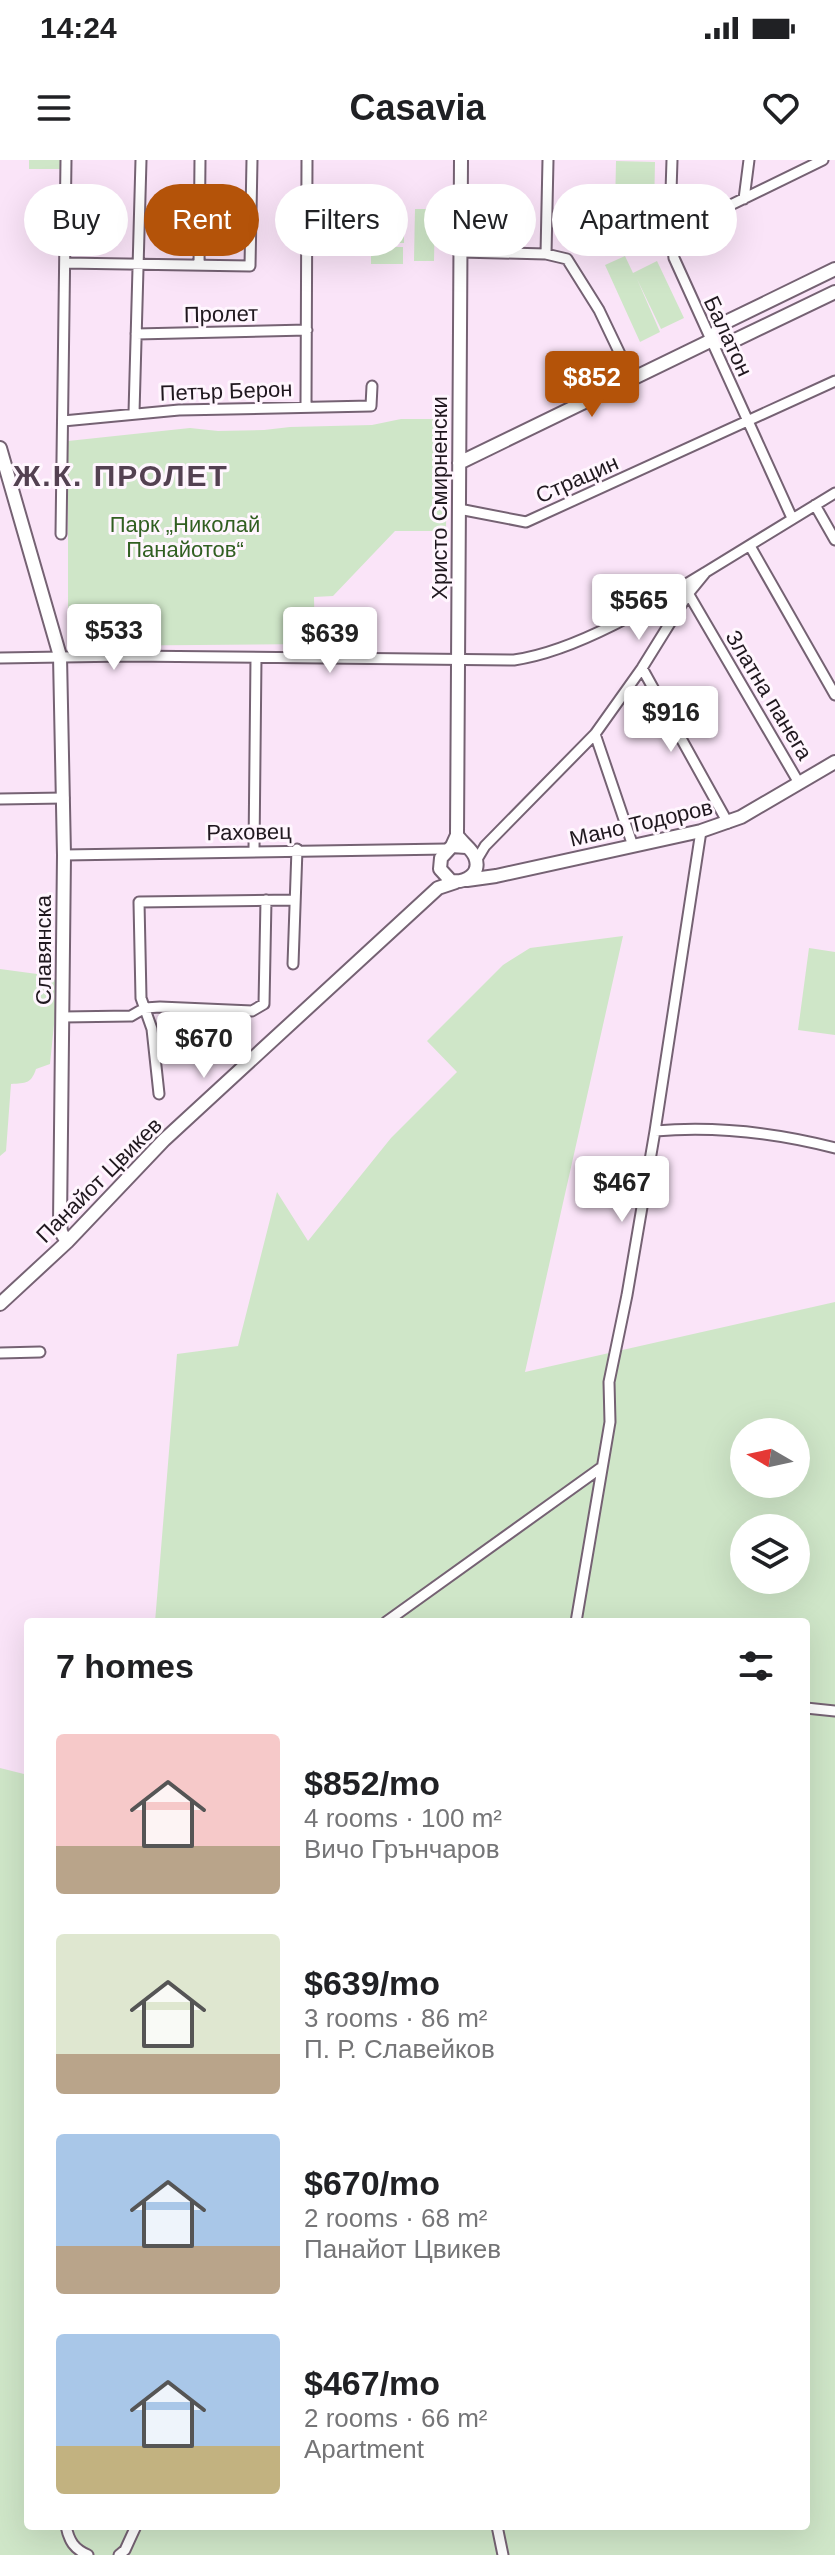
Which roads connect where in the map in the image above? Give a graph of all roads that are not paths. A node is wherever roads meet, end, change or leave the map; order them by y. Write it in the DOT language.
graph roads {
  1 [pos="66,160"];
  2 [pos="141,160"];
  3 [pos="200,160"];
  4 [pos="252,160"];
  5 [pos="307,160"];
  6 [pos="461,160"];
  7 [pos="548,160"];
  8 [pos="672,160"];
  9 [pos="749,160"];
  10 [pos="823,160"];
  11 [pos="461,184"];
  12 [pos="672,184"];
  13 [pos="744,199"];
  14 [pos="737,202"];
  15 [pos="536,254"];
  16 [pos="546,254"];
  17 [pos="460,256"];
  18 [pos="674,256"];
  19 [pos="65,263"];
  20 [pos="138,264"];
  21 [pos="199,265"];
  22 [pos="835,269"];
  23 [pos="835,292"];
  24 [pos="307,330"];
  25 [pos="136,334"];
  26 [pos="710,341"];
  27 [pos="632,379"];
  28 [pos="835,381"];
  29 [pos="372,386"];
  30 [pos="306,406"];
  31 [pos="134,413"];
  32 [pos="63,421"];
  33 [pos="749,422"];
  34 [pos="0,448"];
  35 [pos="459,463"];
  36 [pos="835,493"];
  37 [pos="815,505"];
  38 [pos="459,509"];
  39 [pos="792,518"];
  40 [pos="61,534"];
  41 [pos="835,540"];
  42 [pos="750,546"];
  43 [pos="687,589"];
  44 [pos="60,656"];
  45 [pos="0,658"];
  46 [pos="256,658"];
  47 [pos="458,662"];
  48 [pos="642,668"];
  49 [pos="835,695"];
  50 [pos="595,734"];
  51 [pos="835,762"];
  52 [pos="799,783"];
  53 [pos="64,798"];
  54 [pos="0,799"];
  55 [pos="728,823"];
  56 [pos="701,831"];
  57 [pos="485,846"];
  58 [pos="633,846"];
  59 [pos="297,849"];
  60 [pos="254,850"];
  61 [pos="451,850"];
  62 [pos="64,855"];
  63 [pos="469,873"];
  64 [pos="438,888"];
  65 [pos="266,900"];
  66 [pos="295,900"];
  67 [pos="293,964"];
  68 [pos="145,1008"];
  69 [pos="63,1017"];
  70 [pos="159,1094"];
  71 [pos="655,1131"];
  72 [pos="835,1148"];
  73 [pos="67,1242"];
  74 [pos="0,1304"];
  75 [pos="40,1352"];
  76 [pos="0,1353"];
  77 [pos="602,1467"];
  78 [pos="392,1618"];
  79 [pos="577,1618"];
  80 [pos="810,1710"];
  81 [pos="835,1711"];
  82 [pos="67,2530"];
  83 [pos="134,2530"];
  84 [pos="498,2530"];
  85 [pos="88,2555"];
  86 [pos="119,2555"];
  87 [pos="503,2555"];
  1 -- 19 [label="street"];
  2 -- 20 [label="street"];
  3 -- 21 [label="street"];
  4 -- 21 [label="street"];
  5 -- 24 [label="street"];
  6 -- 11 [label="street, Христо Смирненски"];
  7 -- 16 [label="street"];
  8 -- 12 [label="street, Балатон"];
  9 -- 13 [label="street"];
  10 -- 13 [label="street"];
  13 -- 14 [label="street"];
  15 -- 16 [label="street"];
  16 -- 27 [label="street"];
  17 -- 35 [label="street, Христо Смирненски"];
  18 -- 26 [label="street, Балатон"];
  19 -- 20 [label="street"];
  19 -- 32 [label="street"];
  20 -- 21 [label="street"];
  20 -- 25 [label="street"];
  22 -- 26 [label="street"];
  23 -- 26 [label="street"];
  24 -- 25 [label="street, Пролет"];
  24 -- 30 [label="street"];
  25 -- 31 [label="street"];
  26 -- 27 [label="street"];
  26 -- 33 [label="street, Балатон"];
  27 -- 35 [label="street"];
  28 -- 33 [label="street, Страцин"];
  29 -- 30 [label="street, Петър Берон"];
  30 -- 31 [label="street, Петър Берон"];
  31 -- 32 [label="street, Петър Берон"];
  32 -- 40 [label="street"];
  33 -- 38 [label="street, Страцин"];
  33 -- 39 [label="street, Балатон"];
  34 -- 44 [label="street, Славянска"];
  35 -- 38 [label="street, Христо Смирненски"];
  36 -- 37 [label="street"];
  37 -- 39 [label="street"];
  37 -- 41 [label="street"];
  38 -- 47 [label="street, Христо Смирненски"];
  39 -- 42 [label="street"];
  42 -- 43 [label="street"];
  42 -- 49 [label="street"];
  43 -- 47 [label="street"];
  43 -- 48 [label="street"];
  43 -- 52 [label="street, Златна панега"];
  44 -- 45 [label="street"];
  44 -- 46 [label="street"];
  44 -- 53 [label="street, Славянска"];
  46 -- 47 [label="street"];
  46 -- 60 [label="street"];
  47 -- 61 [label="street, Христо Смирненски"];
  48 -- 50 [label="street"];
  48 -- 55 [label="street"];
  50 -- 57 [label="street"];
  50 -- 58 [label="street"];
  51 -- 52 [label="street, Мано Тодоров"];
  52 -- 55 [label="street, Мано Тодоров"];
  53 -- 54 [label="street"];
  53 -- 62 [label="street, Славянска"];
  55 -- 56 [label="street, Мано Тодоров"];
  56 -- 58 [label="street, Мано Тодоров"];
  56 -- 71 [label="street"];
  57 -- 61 [label="street"];
  57 -- 63 [label="street"];
  58 -- 63 [label="street, Мано Тодоров"];
  59 -- 60 [label="street, Раховец"];
  59 -- 61 [label="street, Раховец"];
  59 -- 66 [label="street"];
  60 -- 62 [label="street, Раховец"];
  61 -- 63 [label="street"];
  61 -- 63 [label="street, Мано Тодоров"];
  61 -- 64 [label="street"];
  62 -- 69 [label="street, Славянска"];
  63 -- 64 [label="street, Панайот Цвикев"];
  64 -- 73 [label="street, Панайот Цвикев"];
  65 -- 66 [label="street"];
  65 -- 68 [label="street"];
  65 -- 68 [label="street"];
  66 -- 67 [label="street"];
  68 -- 69 [label="street"];
  68 -- 70 [label="street"];
  69 -- 73 [label="street, Славянска"];
  71 -- 72 [label="street"];
  71 -- 77 [label="street"];
  73 -- 74 [label="street, Панайот Цвикев"];
  75 -- 76 [label="street"];
  77 -- 78 [label="street"];
  77 -- 79 [label="street"];
  80 -- 81 [label="street"];
  82 -- 85 [label="street"];
  83 -- 86 [label="street"];
  84 -- 87 [label="street"];
}
